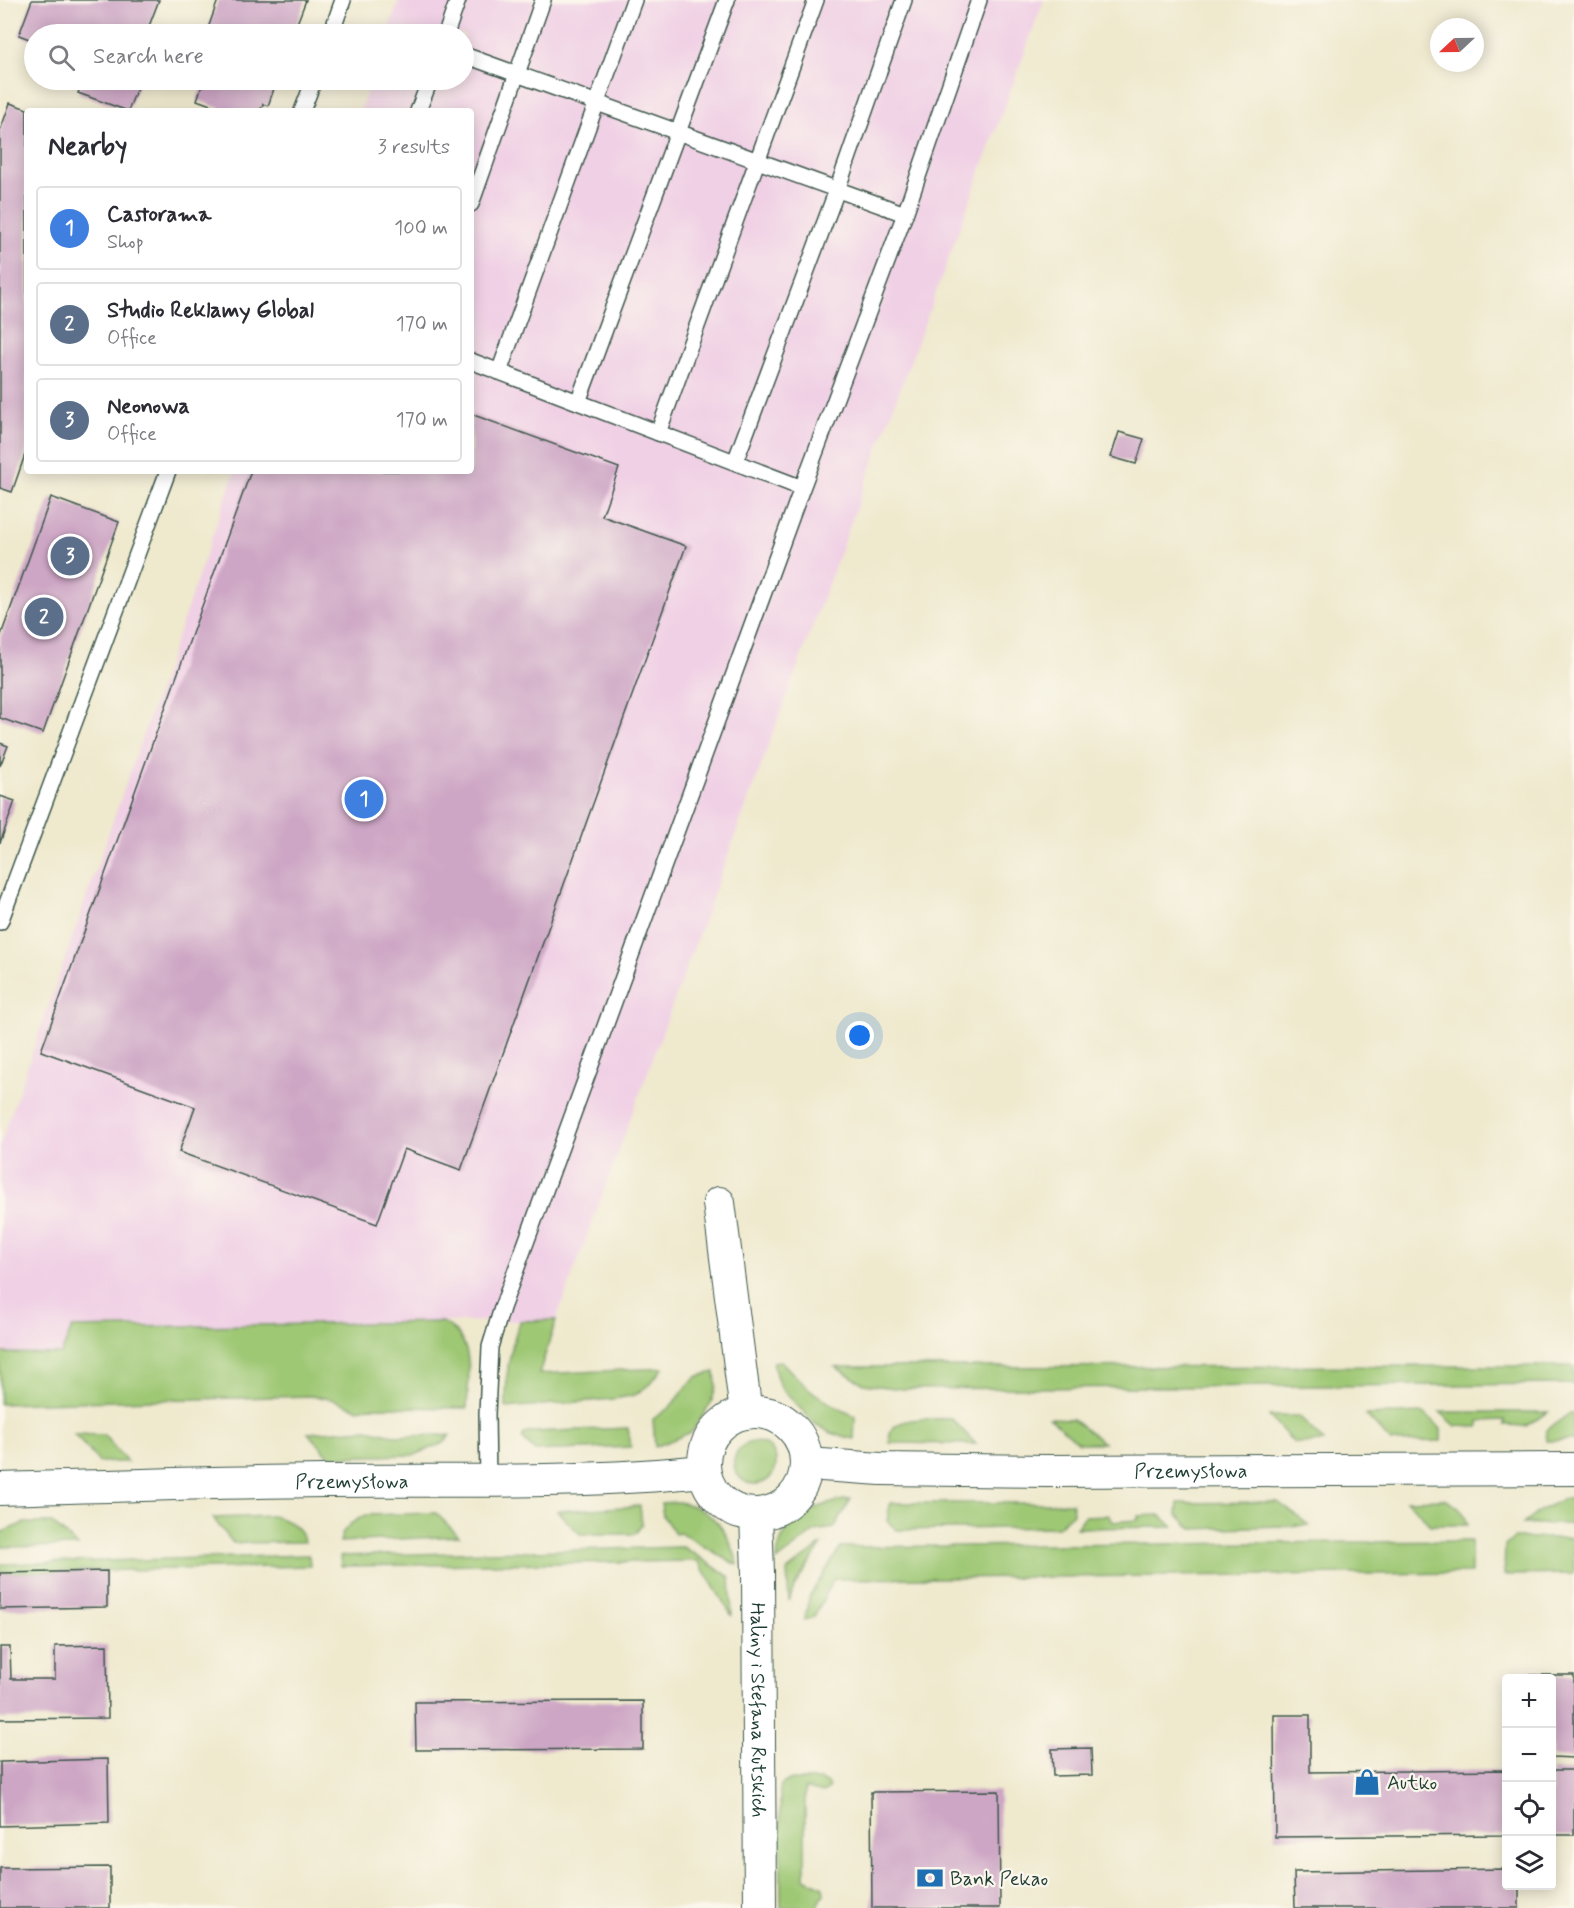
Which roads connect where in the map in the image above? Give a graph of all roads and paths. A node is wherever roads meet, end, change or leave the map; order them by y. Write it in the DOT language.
graph roads {
  1 [pos="344,0"];
  2 [pos="458,0"];
  3 [pos="543,0"];
  4 [pos="634,0"];
  5 [pos="727,0"];
  6 [pos="816,0"];
  7 [pos="904,0"];
  8 [pos="979,0"];
  9 [pos="335,24"];
  10 [pos="450,24"];
  11 [pos="474,59"];
  12 [pos="517,74"];
  13 [pos="310,90"];
  14 [pos="426,90"];
  15 [pos="597,103"];
  16 [pos="303,108"];
  17 [pos="419,108"];
  18 [pos="678,132"];
  19 [pos="757,161"];
  20 [pos="837,190"];
  21 [pos="474,196"];
  22 [pos="905,214"];
  23 [pos="474,362"];
  24 [pos="499,372"];
  25 [pos="578,402"];
  26 [pos="658,433"];
  27 [pos="735,462"];
  28 [pos="167,474"];
  29 [pos="802,488"];
  30 [pos="0,922"];
  31 [pos="719,1203"];
  32 [pos="746,1413"];
  33 [pos="807,1464"];
  34 [pos="1574,1469"];
  35 [pos="704,1471"];
  36 [pos="488,1481"];
  37 [pos="0,1489"];
  38 [pos="756,1515"];
  39 [pos="760,1908"];
  1 -- 9 [label="lane"];
  2 -- 10 [label="lane"];
  3 -- 12 [label="lane"];
  4 -- 15 [label="lane"];
  5 -- 18 [label="lane"];
  6 -- 19 [label="lane"];
  7 -- 20 [label="lane"];
  8 -- 22 [label="lane"];
  11 -- 12 [label="lane"];
  12 -- 15 [label="lane"];
  12 -- 21 [label="lane"];
  13 -- 16 [label="lane"];
  14 -- 17 [label="lane"];
  15 -- 18 [label="lane"];
  15 -- 24 [label="lane"];
  18 -- 19 [label="lane"];
  18 -- 25 [label="lane"];
  19 -- 20 [label="lane"];
  19 -- 26 [label="lane"];
  20 -- 22 [label="lane"];
  20 -- 27 [label="lane"];
  22 -- 29 [label="lane"];
  23 -- 24 [label="lane"];
  24 -- 25 [label="lane"];
  25 -- 26 [label="lane"];
  26 -- 27 [label="lane"];
  27 -- 29 [label="lane"];
  28 -- 30 [label="lane"];
  29 -- 36 [label="lane"];
  31 -- 32 [label="street"];
  32 -- 33 [label="street"];
  32 -- 35 [label="street"];
  33 -- 34 [label="street, Przemysłowa"];
  33 -- 38 [label="street"];
  35 -- 36 [label="street, Przemysłowa"];
  35 -- 38 [label="street"];
  36 -- 37 [label="street, Przemysłowa"];
  38 -- 39 [label="street, Haliny i Stefana Rutskich"];
}
